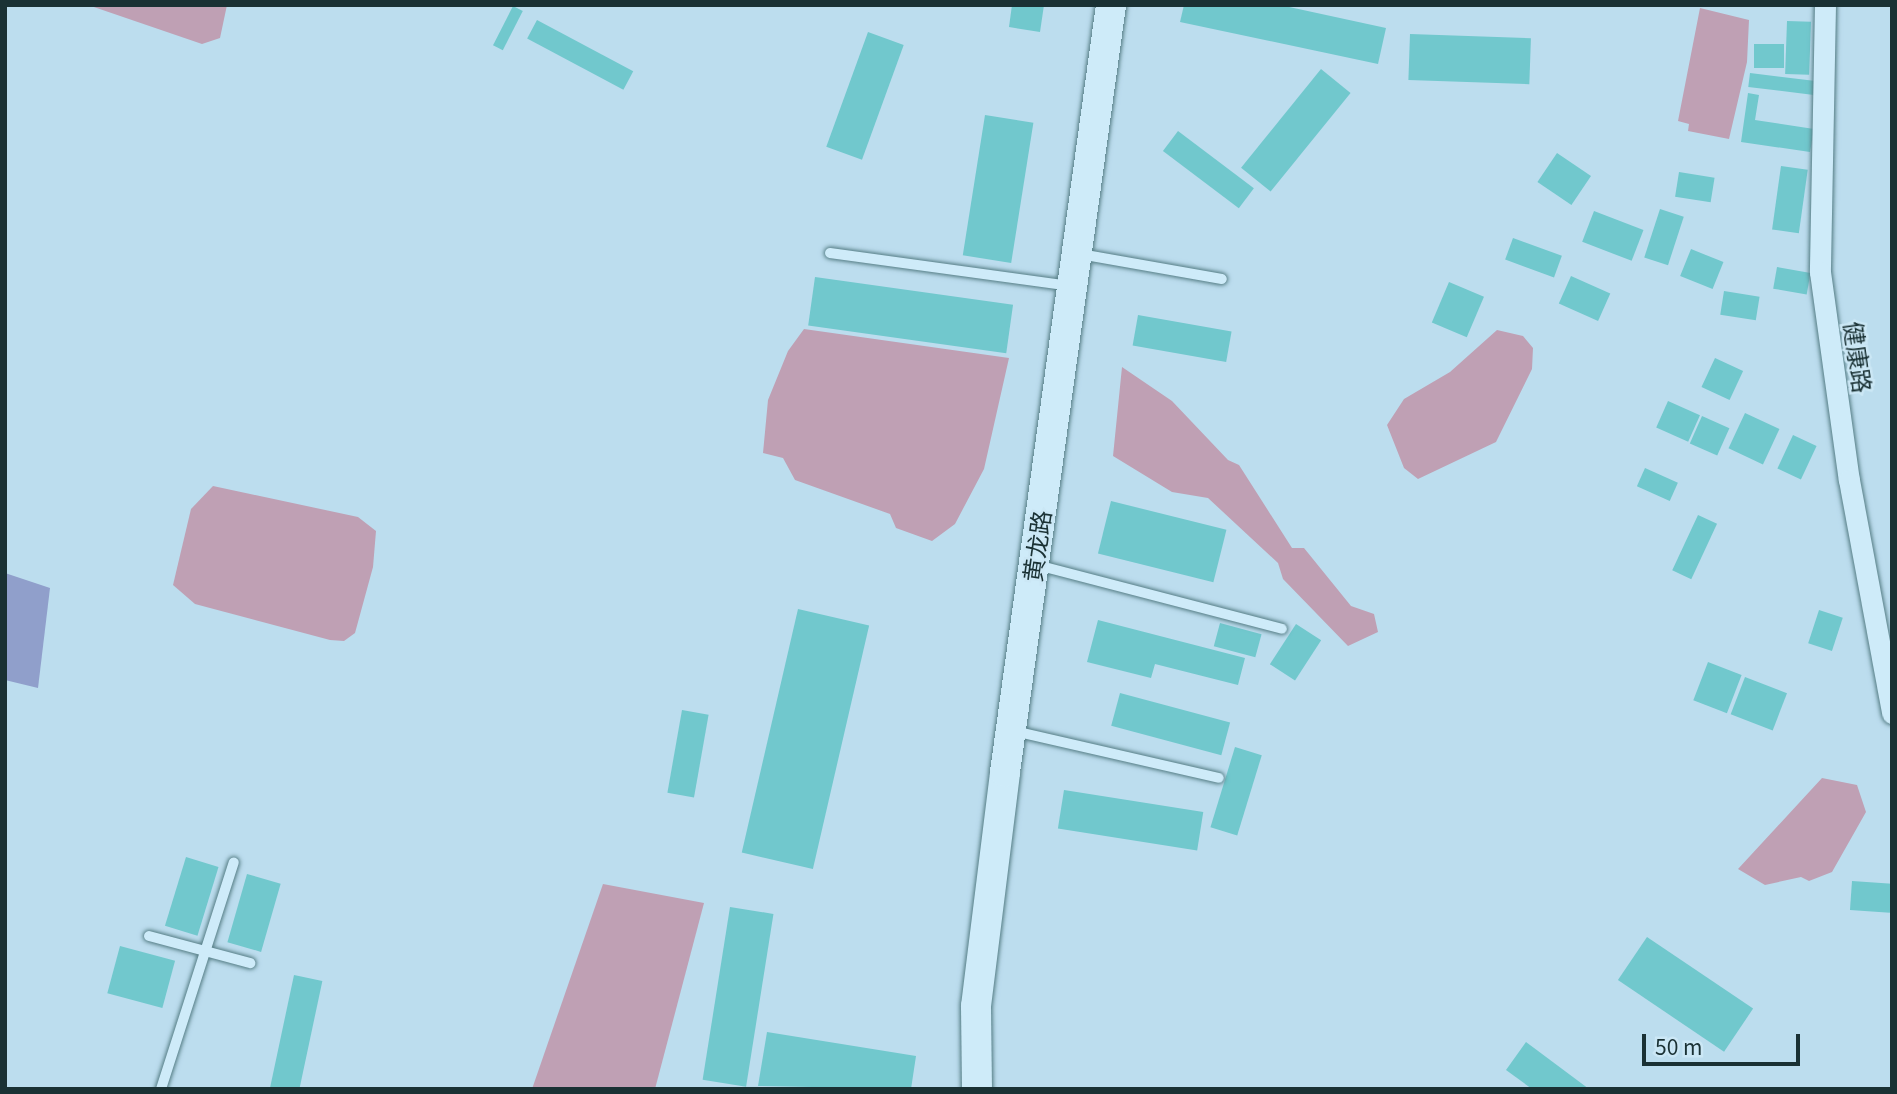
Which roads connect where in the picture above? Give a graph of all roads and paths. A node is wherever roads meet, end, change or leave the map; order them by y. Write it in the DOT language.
graph roads {
  1 [pos="1111,5"];
  2 [pos="1825,5"];
  3 [pos="830,253"];
  4 [pos="1076,254"];
  5 [pos="1222,279"];
  6 [pos="1072,287"];
  7 [pos="1034,564"];
  8 [pos="1282,629"];
  9 [pos="1892,712"];
  10 [pos="1010,730"];
  11 [pos="1219,779"];
  12 [pos="234,862"];
  13 [pos="149,936"];
  14 [pos="205,951"];
  15 [pos="250,963"];
  16 [pos="161,1089"];
  17 [pos="977,1089"];
  1 -- 4 [label="main road, 黄龙路"];
  2 -- 9 [label="street, 健康路"];
  3 -- 6 [label="lane"];
  4 -- 5 [label="lane"];
  4 -- 6 [label="main road, 黄龙路"];
  6 -- 7 [label="main road, 黄龙路"];
  7 -- 8 [label="lane"];
  7 -- 10 [label="main road, 黄龙路"];
  10 -- 11 [label="lane"];
  10 -- 17 [label="main road, 黄龙路"];
  12 -- 14 [label="lane"];
  13 -- 14 [label="lane"];
  14 -- 15 [label="lane"];
  14 -- 16 [label="lane"];
}
